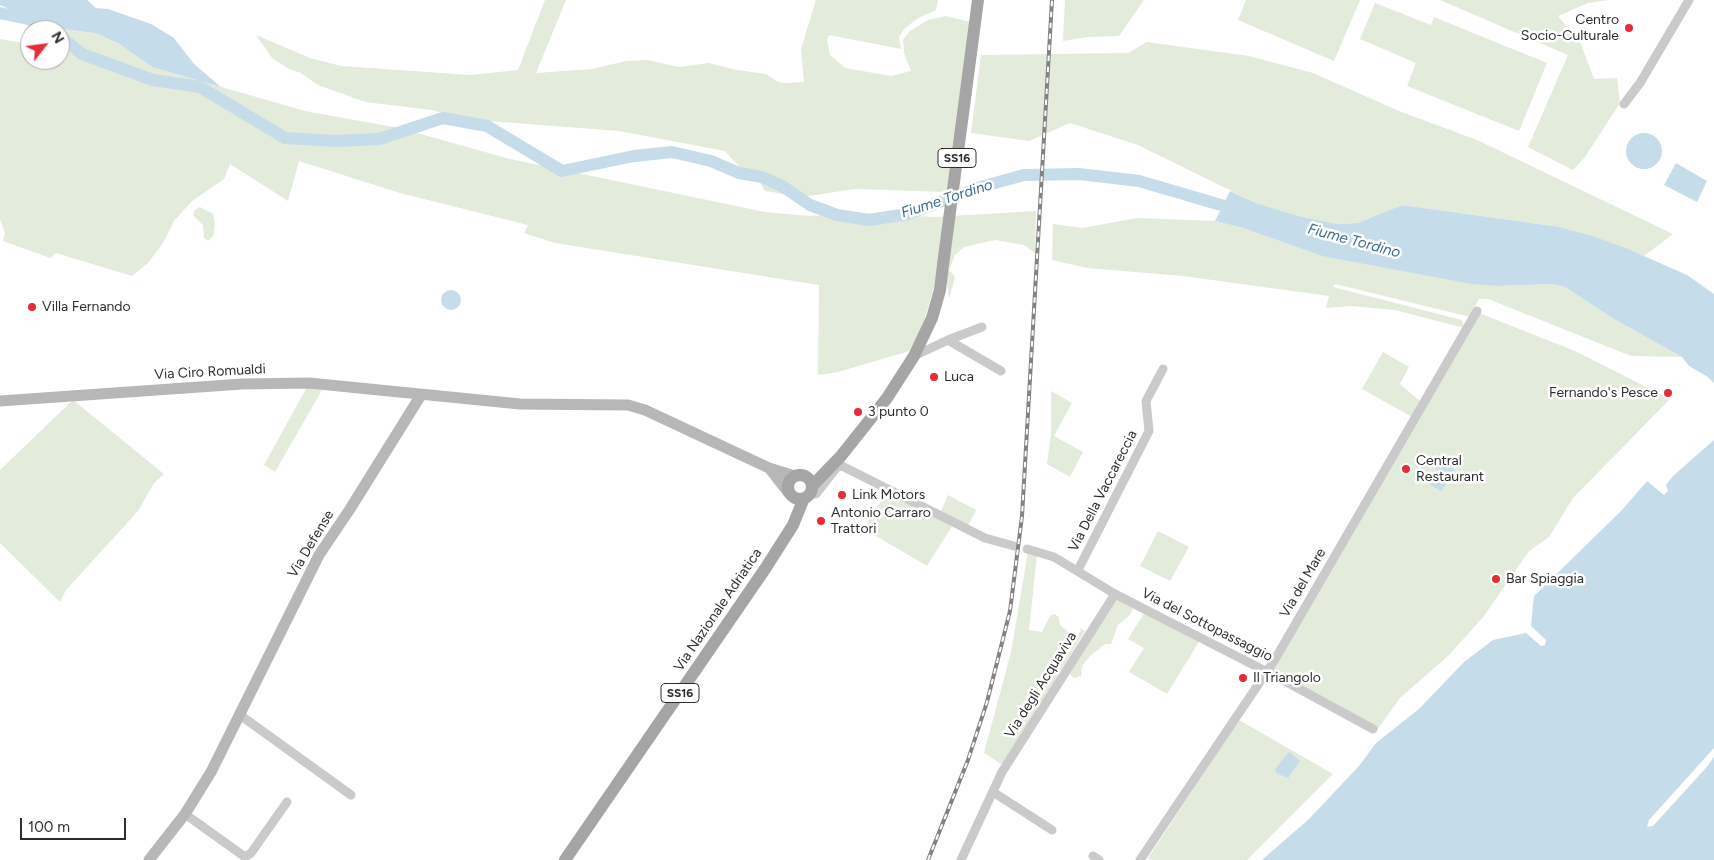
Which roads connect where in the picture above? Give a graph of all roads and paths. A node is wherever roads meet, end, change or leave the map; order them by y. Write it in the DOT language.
graph roads {
  1 [pos="978,0"];
  2 [pos="1689,0"];
  3 [pos="1624,104"];
  4 [pos="1477,311"];
  5 [pos="982,327"];
  6 [pos="948,340"];
  7 [pos="917,352"];
  8 [pos="1163,369"];
  9 [pos="1001,371"];
  10 [pos="420,395"];
  11 [pos="0,401"];
  12 [pos="834,463"];
  13 [pos="769,468"];
  14 [pos="797,475"];
  15 [pos="808,492"];
  16 [pos="789,493"];
  17 [pos="793,525"];
  18 [pos="1014,546"];
  19 [pos="1027,548"];
  20 [pos="1078,570"];
  21 [pos="1115,594"];
  22 [pos="1268,672"];
  23 [pos="240,715"];
  24 [pos="1373,730"];
  25 [pos="993,792"];
  26 [pos="352,795"];
  27 [pos="287,802"];
  28 [pos="185,814"];
  29 [pos="1052,830"];
  30 [pos="149,860"];
  31 [pos="565,860"];
  32 [pos="961,860"];
  33 [pos="1140,860"];
  1 -- 7 [label="main road, Via Nazionale Adriatica / SS16"];
  2 -- 3 [label="street"];
  4 -- 22 [label="street, Via del Mare"];
  5 -- 6 [label="street"];
  6 -- 7 [label="street"];
  6 -- 9 [label="street"];
  7 -- 12 [label="main road, Via Nazionale Adriatica / SS16"];
  8 -- 20 [label="street, Via Della Vaccareccia"];
  10 -- 11 [label="main road, Via Ciro Romualdi"];
  10 -- 13 [label="main road, Via Ciro Romualdi"];
  10 -- 23 [label="main road, Via Defense"];
  12 -- 14 [label="main road"];
  12 -- 15 [label="main road, Via Nazionale Adriatica / SS16"];
  13 -- 14 [label="main road, Via Ciro Romualdi"];
  13 -- 16 [label="main road"];
  14 -- 15 [label="main road"];
  14 -- 16 [label="main road"];
  15 -- 16 [label="main road"];
  15 -- 17 [label="main road, Via Nazionale Adriatica / SS16"];
  15 -- 18 [label="street"];
  16 -- 17 [label="main road"];
  17 -- 31 [label="main road, Via Nazionale Adriatica / SS16"];
  19 -- 20 [label="street, Via del Sottopassaggio"];
  20 -- 21 [label="street, Via del Sottopassaggio"];
  21 -- 22 [label="street, Via del Sottopassaggio"];
  21 -- 25 [label="street, Via degli Acquaviva"];
  22 -- 24 [label="street, Via del Sottopassaggio"];
  22 -- 33 [label="street, Via del Mare"];
  23 -- 26 [label="street"];
  23 -- 28 [label="main road, Via Defense"];
  25 -- 29 [label="street"];
  25 -- 32 [label="street, Via degli Acquaviva"];
  27 -- 28 [label="street"];
  28 -- 30 [label="main road, Via Defense"];
}
